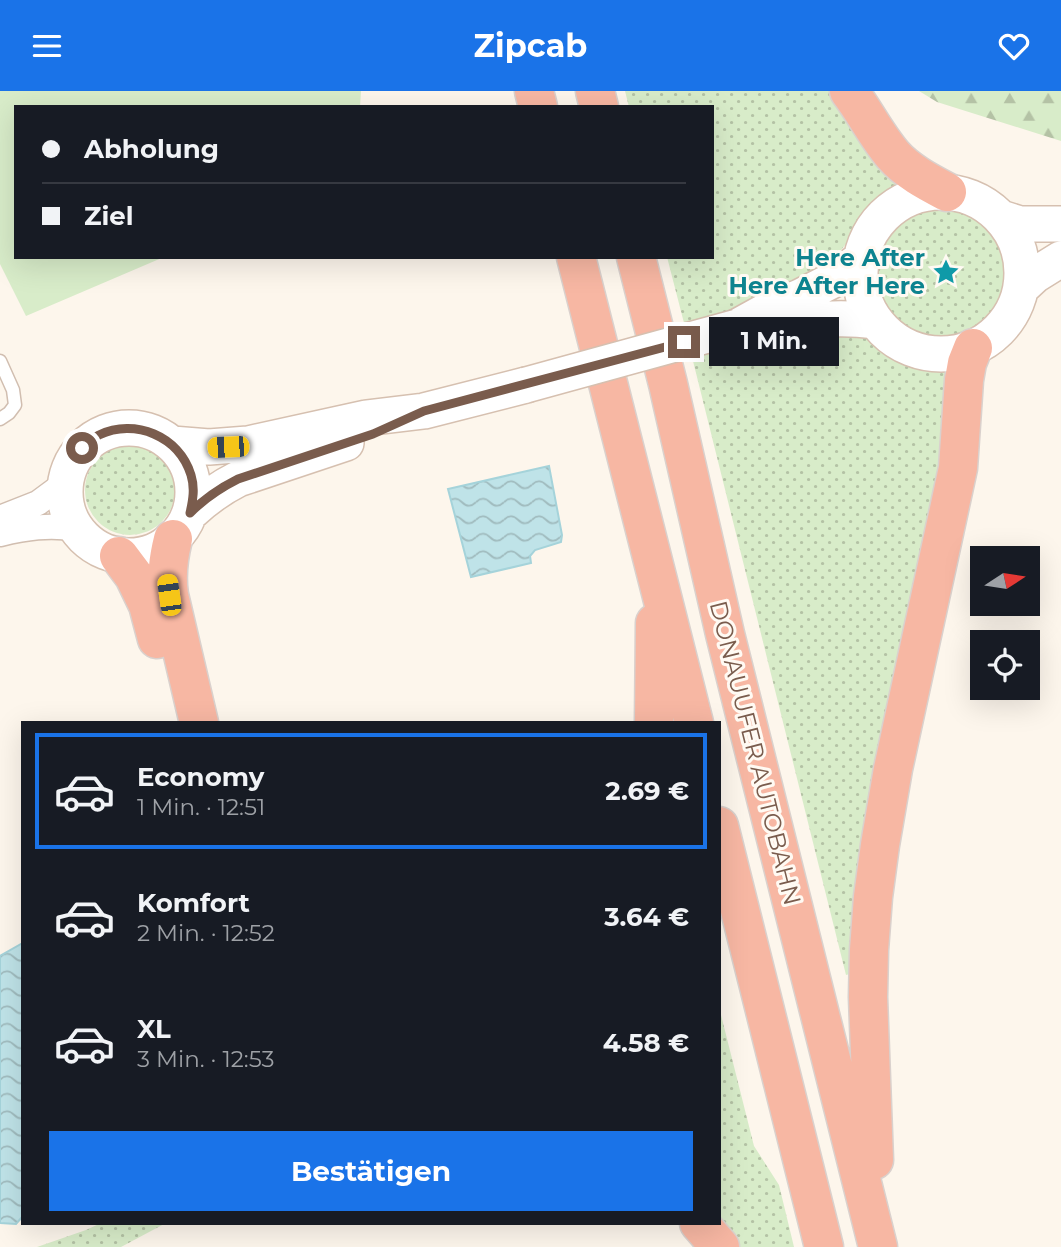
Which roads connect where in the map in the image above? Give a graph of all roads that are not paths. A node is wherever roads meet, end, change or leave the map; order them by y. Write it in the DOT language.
graph roads {
  1 [pos="849,91"];
  2 [pos="947,192"];
  3 [pos="1001,218"];
  4 [pos="1061,224"];
  5 [pos="577,259"];
  6 [pos="637,259"];
  7 [pos="861,259"];
  8 [pos="1061,259"];
  9 [pos="1021,288"];
  10 [pos="875,321"];
  11 [pos="737,327"];
  12 [pos="974,348"];
  13 [pos="0,361"];
  14 [pos="424,411"];
  15 [pos="0,419"];
  16 [pos="172,444"];
  17 [pos="65,484"];
  18 [pos="0,518"];
  19 [pos="182,526"];
  20 [pos="76,529"];
  21 [pos="0,534"];
  22 [pos="119,556"];
  23 [pos="657,572"];
  24 [pos="177,721"];
  25 [pos="199,721"];
  26 [pos="654,721"];
  27 [pos="694,721"];
  28 [pos="721,833"];
  29 [pos="701,1225"];
  30 [pos="720,1247"];
  31 [pos="824,1247"];
  32 [pos="878,1247"];
  1 -- 2 [label="highway"];
  2 -- 3 [label="main road"];
  2 -- 7 [label="main road"];
  3 -- 4 [label="main road"];
  3 -- 9 [label="main road"];
  5 -- 23 [label="highway"];
  6 -- 32 [label="highway, DONAUUFER AUTOBAHN"];
  7 -- 10 [label="main road"];
  7 -- 11 [label="main road"];
  8 -- 9 [label="main road"];
  9 -- 12 [label="main road"];
  10 -- 11 [label="main road"];
  10 -- 12 [label="main road"];
  11 -- 14 [label="main road, bridge"];
  12 -- 32 [label="highway"];
  13 -- 15 [label="lane"];
  14 -- 16 [label="main road"];
  14 -- 19 [label="main road"];
  16 -- 17 [label="main road"];
  16 -- 19 [label="main road"];
  17 -- 18 [label="street"];
  17 -- 20 [label="main road"];
  19 -- 22 [label="main road"];
  19 -- 25 [label="highway"];
  20 -- 21 [label="street"];
  20 -- 22 [label="main road"];
  22 -- 24 [label="highway"];
  23 -- 26 [label="highway"];
  23 -- 27 [label="highway"];
  28 -- 31 [label="highway"];
  29 -- 30 [label="highway"];
}
